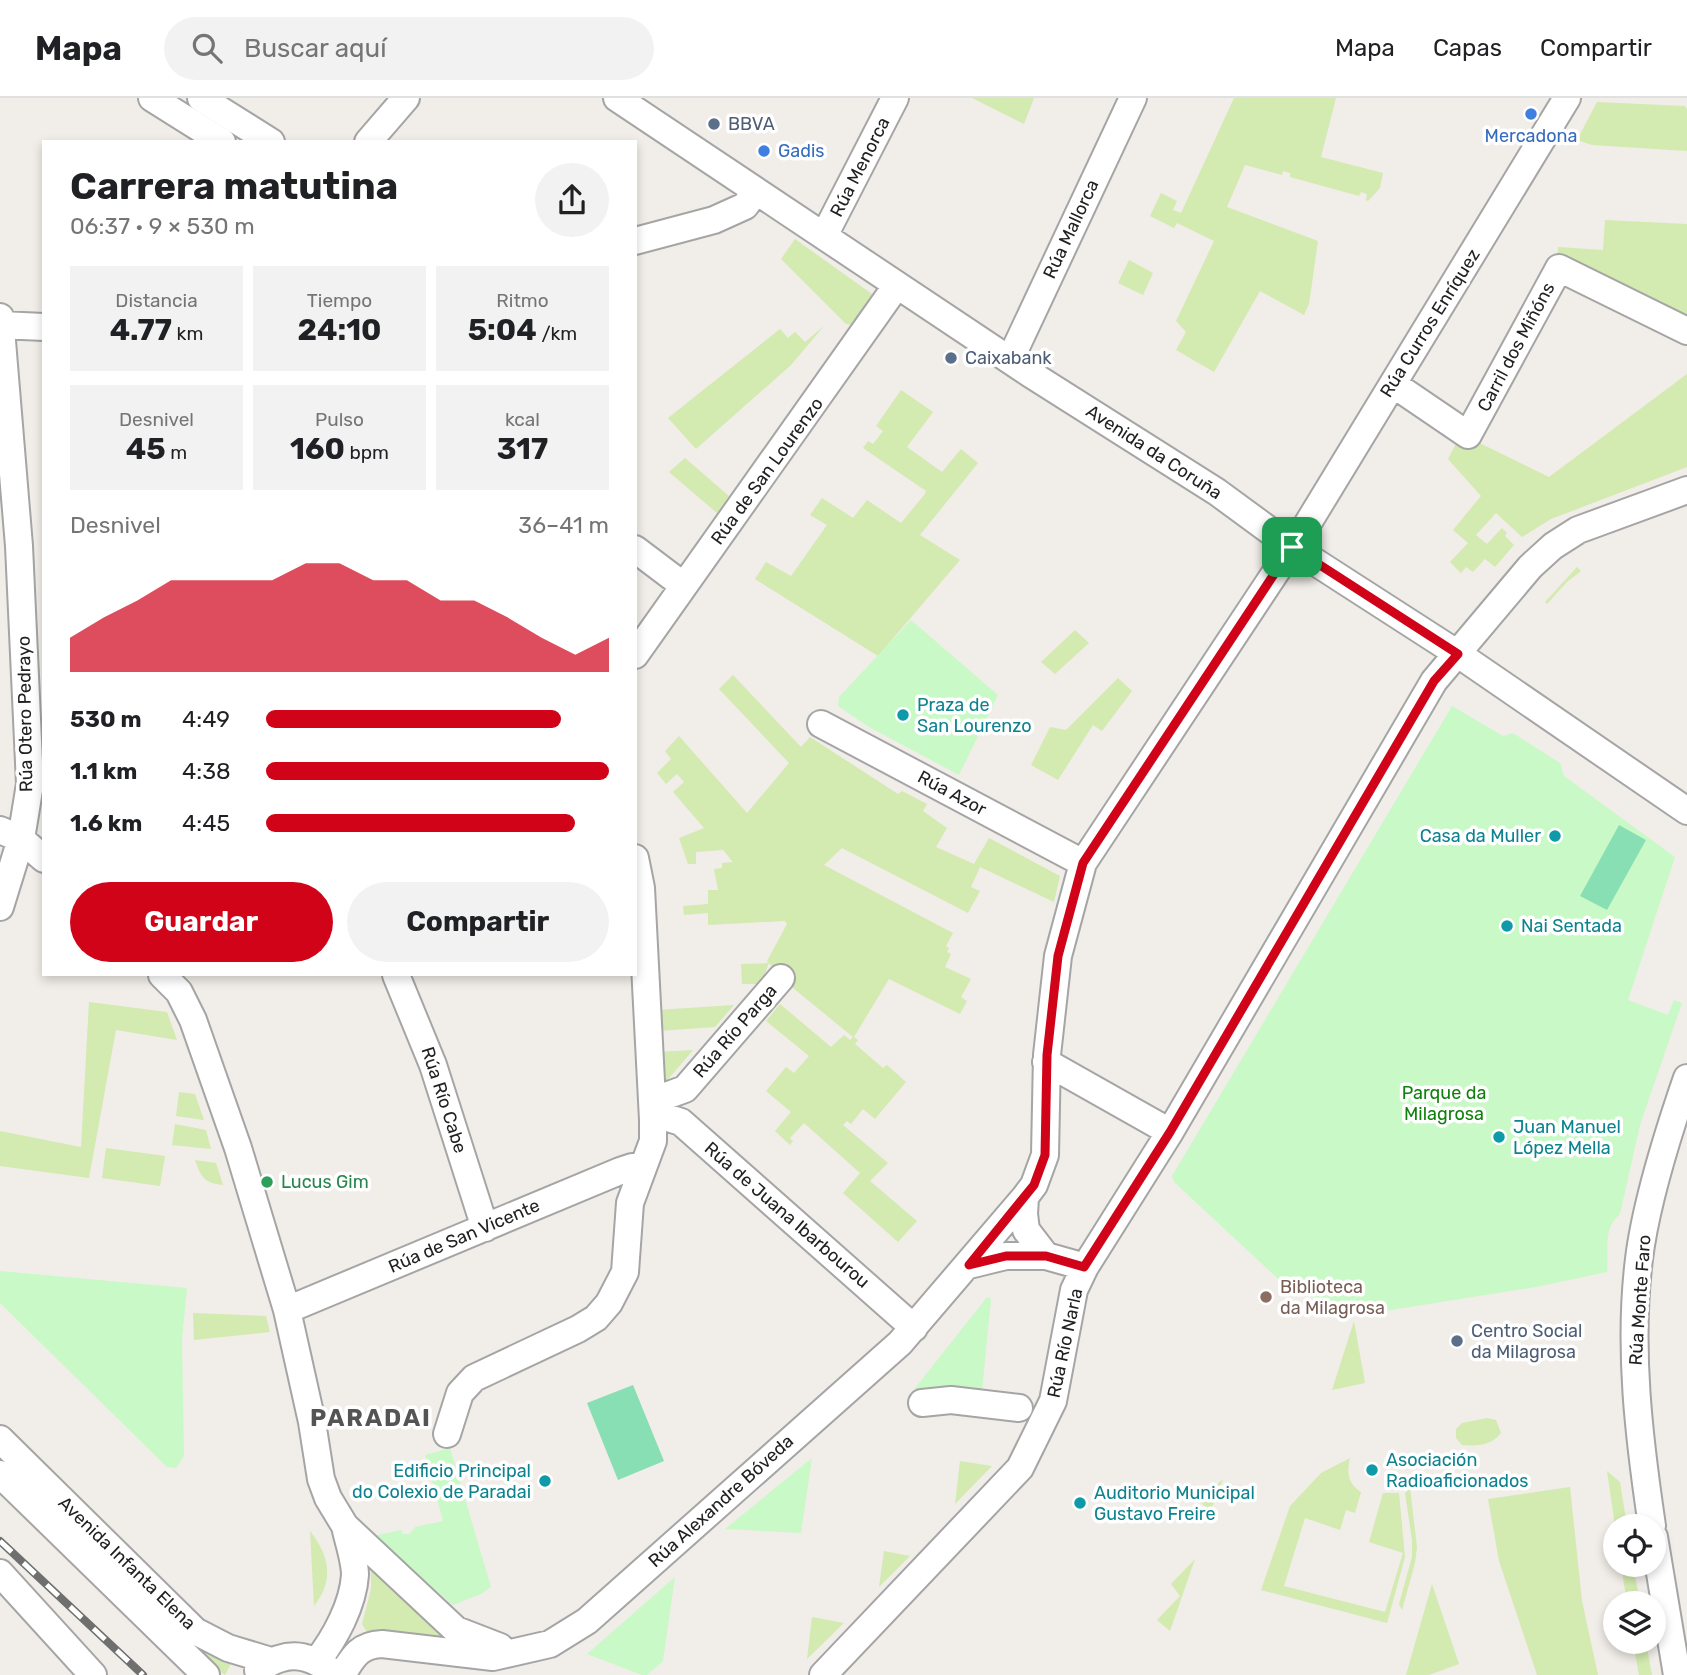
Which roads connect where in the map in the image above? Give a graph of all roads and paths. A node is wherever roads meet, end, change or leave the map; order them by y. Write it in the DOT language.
graph roads {
  1 [pos="152,98"];
  2 [pos="201,98"];
  3 [pos="406,98"];
  4 [pos="617,98"];
  5 [pos="895,98"];
  6 [pos="1133,98"];
  7 [pos="1566,98"];
  8 [pos="219,140"];
  9 [pos="268,140"];
  10 [pos="370,140"];
  11 [pos="756,191"];
  12 [pos="824,236"];
  13 [pos="637,241"];
  14 [pos="897,285"];
  15 [pos="0,317"];
  16 [pos="1,325"];
  17 [pos="42,327"];
  18 [pos="1687,331"];
  19 [pos="1010,360"];
  20 [pos="1393,384"];
  21 [pos="1687,490"];
  22 [pos="10,547"];
  23 [pos="1292,547"];
  24 [pos="637,551"];
  25 [pos="684,586"];
  26 [pos="33,614"];
  27 [pos="637,652"];
  28 [pos="1458,654"];
  29 [pos="821,724"];
  30 [pos="1687,811"];
  31 [pos="10,834"];
  32 [pos="42,858"];
  33 [pos="1083,863"];
  34 [pos="637,868"];
  35 [pos="0,907"];
  36 [pos="163,976"];
  37 [pos="396,976"];
  38 [pos="781,978"];
  39 [pos="1046,1062"];
  40 [pos="1687,1078"];
  41 [pos="653,1111"];
  42 [pos="1170,1132"];
  43 [pos="642,1168"];
  44 [pos="1025,1197"];
  45 [pos="485,1228"];
  46 [pos="1046,1256"];
  47 [pos="969,1265"];
  48 [pos="1084,1267"];
  49 [pos="287,1310"];
  50 [pos="914,1328"];
  51 [pos="922,1403"];
  52 [pos="1019,1408"];
  53 [pos="447,1434"];
  54 [pos="0,1438"];
  55 [pos="0,1474"];
  56 [pos="1650,1514"];
  57 [pos="345,1526"];
  58 [pos="0,1573"];
  59 [pos="1661,1577"];
  60 [pos="515,1653"];
  61 [pos="262,1668"];
  62 [pos="326,1668"];
  63 [pos="93,1675"];
  64 [pos="205,1675"];
  65 [pos="342,1675"];
  66 [pos="823,1675"];
  67 [pos="1677,1675"];
  1 -- 8 [label="street"];
  2 -- 9 [label="street"];
  3 -- 10 [label="street"];
  4 -- 11 [label="street, Avenida da Coruña"];
  5 -- 12 [label="street, Rúa Menorca"];
  6 -- 19 [label="street, Rúa Mallorca"];
  7 -- 20 [label="street, Rúa Curros Enríquez"];
  11 -- 12 [label="street, Avenida da Coruña"];
  11 -- 13 [label="street"];
  12 -- 14 [label="street, Avenida da Coruña"];
  14 -- 19 [label="street, Avenida da Coruña"];
  14 -- 25 [label="street, Rúa de San Lourenzo"];
  15 -- 16 [label="street, Rúa Otero Pedrayo"];
  16 -- 17 [label="street"];
  16 -- 22 [label="street, Rúa Otero Pedrayo"];
  18 -- 20 [label="street, Carril dos Miñóns"];
  19 -- 23 [label="street, Avenida da Coruña"];
  20 -- 23 [label="street, Rúa Curros Enríquez"];
  21 -- 28 [label="street, Rúa Río Narla"];
  22 -- 26 [label="street, Rúa Otero Pedrayo"];
  23 -- 28 [label="street, Avenida da Coruña"];
  23 -- 33 [label="street, Rúa Curros Enríquez"];
  24 -- 25 [label="street"];
  25 -- 27 [label="street, Rúa de San Lourenzo"];
  26 -- 31 [label="street, Rúa Otero Pedrayo"];
  28 -- 30 [label="street, Avenida da Coruña"];
  28 -- 42 [label="street, Rúa Río Narla"];
  29 -- 33 [label="street, Rúa Azor"];
  31 -- 32 [label="street"];
  31 -- 35 [label="street, Rúa Otero Pedrayo"];
  33 -- 39 [label="street, Rúa Alexandre Bóveda"];
  34 -- 41 [label="street"];
  36 -- 49 [label="street"];
  37 -- 45 [label="street, Rúa Río Cabe"];
  38 -- 41 [label="street, Rúa Río Parga"];
  39 -- 42 [label="street"];
  39 -- 44 [label="street, Rúa Alexandre Bóveda"];
  40 -- 56 [label="street, Rúa Monte Faro"];
  41 -- 43 [label="street"];
  41 -- 50 [label="street, Rúa de Juana Ibarbourou"];
  42 -- 48 [label="street, Rúa Río Narla"];
  43 -- 45 [label="street, Rúa de San Vicente"];
  43 -- 53 [label="street"];
  44 -- 46 [label="street"];
  44 -- 47 [label="street, Rúa Alexandre Bóveda"];
  45 -- 49 [label="street, Rúa de San Vicente"];
  46 -- 47 [label="street"];
  46 -- 48 [label="street"];
  47 -- 50 [label="street, Rúa Alexandre Bóveda"];
  48 -- 66 [label="street, Rúa Río Narla"];
  49 -- 57 [label="street"];
  50 -- 60 [label="street, Rúa Alexandre Bóveda"];
  51 -- 52 [label="street"];
  54 -- 61 [label="street, Avenida Infanta Elena"];
  55 -- 64 [label="street, Avenida Infanta Elena"];
  57 -- 60 [label="street"];
  57 -- 62 [label="street"];
  58 -- 63 [label="street"];
  59 -- 67 [label="street"];
  60 -- 65 [label="street, Rúa Alexandre Bóveda"];
  61 -- 62 [label="street"];
}
